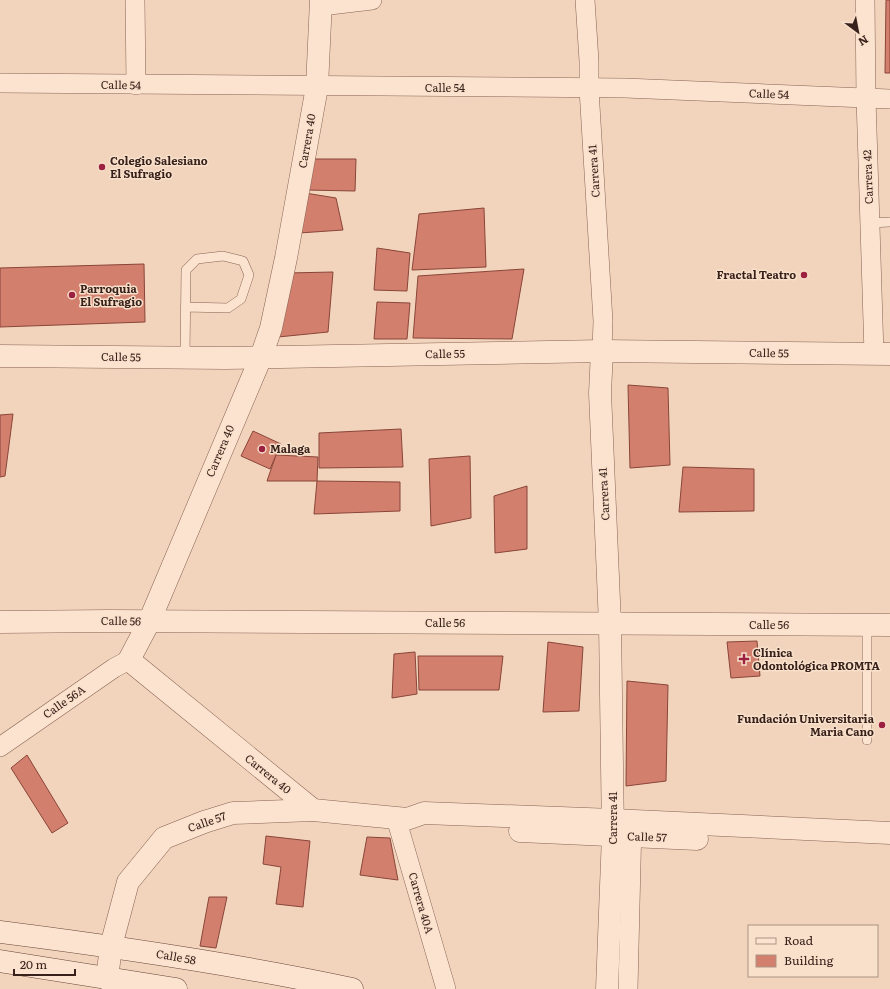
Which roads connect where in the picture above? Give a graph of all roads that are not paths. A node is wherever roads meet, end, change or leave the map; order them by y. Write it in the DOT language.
graph roads {
  1 [pos="135,0"];
  2 [pos="372,0"];
  3 [pos="585,0"];
  4 [pos="865,0"];
  5 [pos="321,3"];
  6 [pos="0,84"];
  7 [pos="136,85"];
  8 [pos="317,87"];
  9 [pos="589,89"];
  10 [pos="866,98"];
  11 [pos="890,99"];
  12 [pos="890,222"];
  13 [pos="870,223"];
  14 [pos="185,307"];
  15 [pos="602,351"];
  16 [pos="882,354"];
  17 [pos="0,356"];
  18 [pos="261,357"];
  19 [pos="185,358"];
  20 [pos="0,622"];
  21 [pos="149,622"];
  22 [pos="610,624"];
  23 [pos="867,625"];
  24 [pos="890,625"];
  25 [pos="129,660"];
  26 [pos="867,740"];
  27 [pos="0,747"];
  28 [pos="313,810"];
  29 [pos="402,818"];
  30 [pos="623,828"];
  31 [pos="890,833"];
  32 [pos="890,848"];
  33 [pos="0,932"];
  34 [pos="111,946"];
  35 [pos="0,961"];
  36 [pos="106,984"];
  37 [pos="176,989"];
  38 [pos="352,989"];
  39 [pos="446,989"];
  40 [pos="608,989"];
  41 [pos="628,989"];
  1 -- 7 [label="street"];
  2 -- 5 [label="street"];
  3 -- 9 [label="street, Carrera 41"];
  4 -- 10 [label="street, Carrera 42"];
  5 -- 8 [label="street, Carrera 40"];
  6 -- 7 [label="street, Calle 54"];
  7 -- 8 [label="street, Calle 54"];
  8 -- 9 [label="street, Calle 54"];
  8 -- 18 [label="street, Carrera 40"];
  9 -- 10 [label="street, Calle 54"];
  9 -- 15 [label="street, Carrera 41"];
  10 -- 11 [label="street, Calle 54"];
  10 -- 13 [label="street, Carrera 42"];
  12 -- 13 [label="lane"];
  13 -- 16 [label="street, Carrera 42"];
  14 -- 14 [label="lane"];
  14 -- 19 [label="lane"];
  15 -- 16 [label="street, Calle 55"];
  15 -- 18 [label="street, Calle 55"];
  15 -- 22 [label="street, Carrera 41"];
  17 -- 19 [label="street, Calle 55"];
  18 -- 19 [label="street, Calle 55"];
  18 -- 21 [label="street, Carrera 40"];
  20 -- 21 [label="street, Calle 56"];
  21 -- 22 [label="street, Calle 56"];
  21 -- 25 [label="street, Carrera 40"];
  22 -- 23 [label="street, Calle 56"];
  22 -- 30 [label="street, Carrera 41"];
  23 -- 24 [label="street, Calle 56"];
  23 -- 26 [label="lane"];
  25 -- 27 [label="street, Calle 56A"];
  25 -- 28 [label="street, Carrera 40"];
  28 -- 29 [label="street, Calle 57"];
  28 -- 34 [label="street, Calle 57"];
  29 -- 30 [label="street, Calle 57"];
  29 -- 39 [label="street, Carrera 40A"];
  30 -- 31 [label="street, Calle 57"];
  30 -- 32 [label="street, Calle 57"];
  30 -- 40 [label="street, Carrera 41"];
  30 -- 41 [label="street, Carrera 41"];
  33 -- 34 [label="street, Calle 58"];
  34 -- 36 [label="street, Calle 57"];
  34 -- 38 [label="street, Calle 58"];
  35 -- 36 [label="street"];
  36 -- 37 [label="street"];
}
